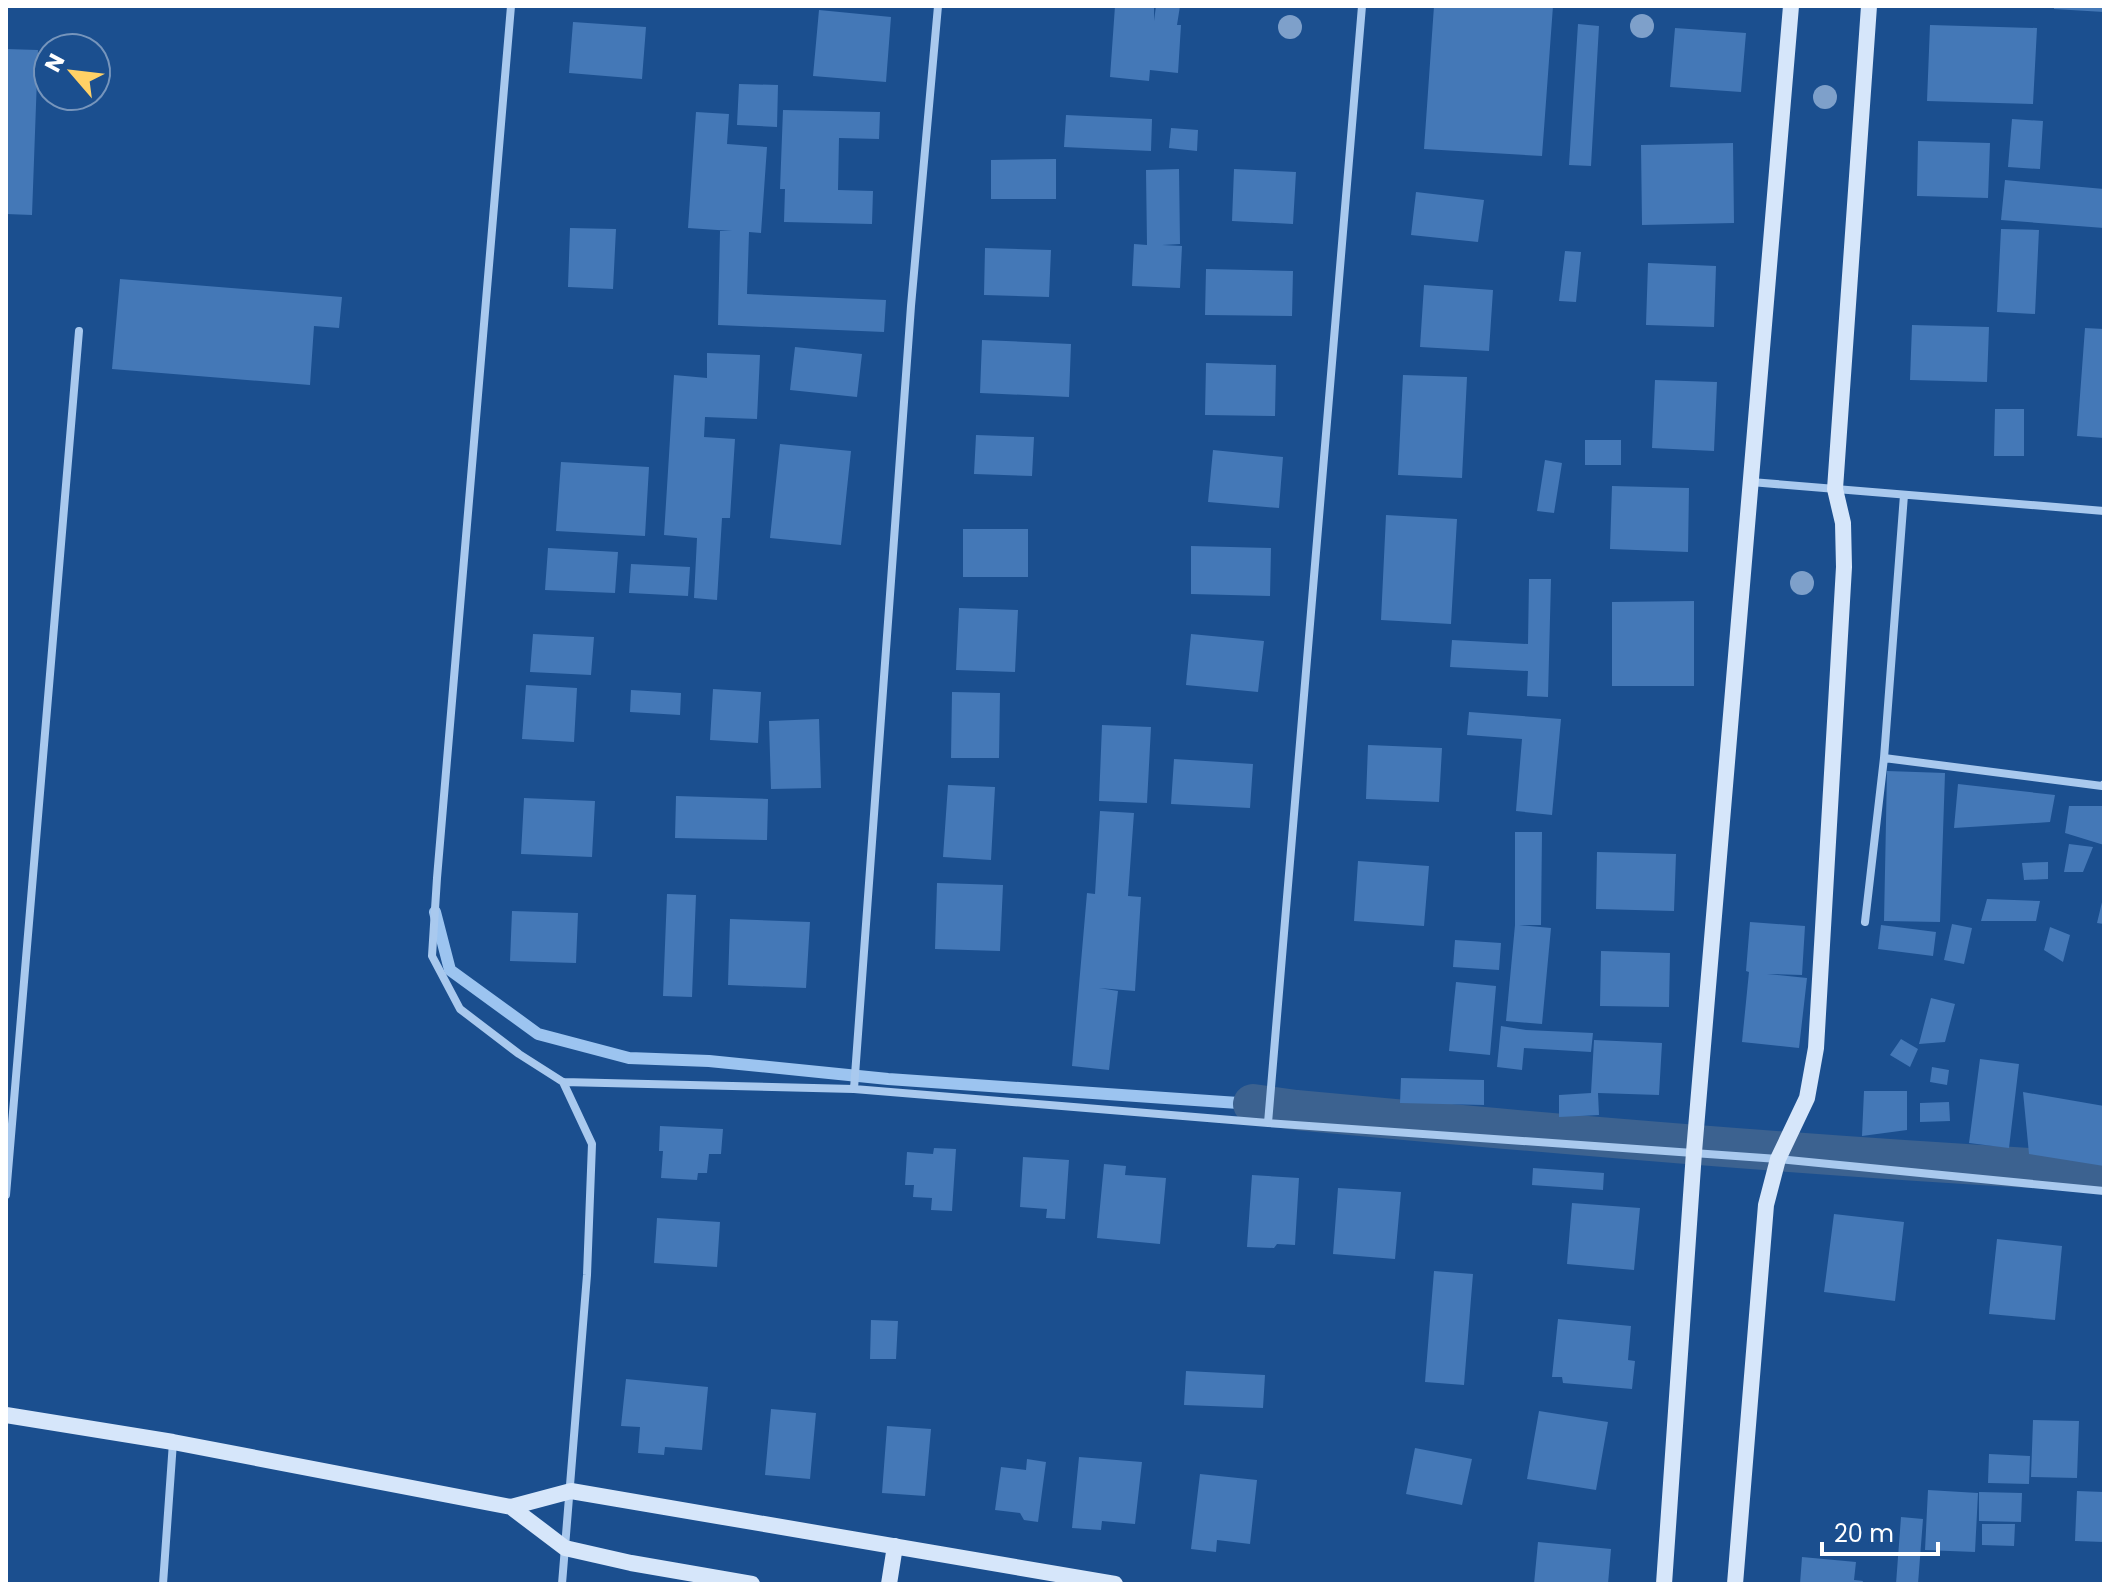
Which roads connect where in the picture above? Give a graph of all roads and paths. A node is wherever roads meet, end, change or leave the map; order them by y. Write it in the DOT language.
graph roads {
  1 [pos="511,6"];
  2 [pos="938,6"];
  3 [pos="1362,6"];
  4 [pos="1791,6"];
  5 [pos="1869,6"];
  6 [pos="79,331"];
  7 [pos="1751,482"];
  8 [pos="1835,489"];
  9 [pos="1904,495"];
  10 [pos="2104,511"];
  11 [pos="1884,758"];
  12 [pos="2104,784"];
  13 [pos="1865,922"];
  14 [pos="563,1082"];
  15 [pos="854,1089"];
  16 [pos="1268,1123"];
  17 [pos="1694,1152"];
  18 [pos="1778,1159"];
  19 [pos="2104,1191"];
  20 [pos="6,1195"];
  21 [pos="6,1415"];
  22 [pos="173,1442"];
  23 [pos="571,1491"];
  24 [pos="511,1507"];
  25 [pos="895,1546"];
  26 [pos="565,1548"];
  27 [pos="163,1584"];
  28 [pos="562,1584"];
  29 [pos="752,1584"];
  30 [pos="889,1584"];
  31 [pos="1115,1584"];
  32 [pos="1664,1584"];
  33 [pos="1735,1584"];
  1 -- 14 [label="street"];
  2 -- 15 [label="street"];
  3 -- 16 [label="street"];
  4 -- 7 [label="street"];
  5 -- 8 [label="street"];
  6 -- 20 [label="street"];
  7 -- 8 [label="street"];
  7 -- 17 [label="street"];
  8 -- 9 [label="street"];
  8 -- 18 [label="street"];
  9 -- 10 [label="street"];
  9 -- 11 [label="street"];
  11 -- 12 [label="street"];
  11 -- 13 [label="street"];
  14 -- 15 [label="street"];
  14 -- 23 [label="street"];
  15 -- 16 [label="street"];
  16 -- 17 [label="street"];
  17 -- 18 [label="street"];
  17 -- 32 [label="street"];
  18 -- 19 [label="street"];
  18 -- 33 [label="street"];
  21 -- 22 [label="street"];
  22 -- 24 [label="street"];
  22 -- 27 [label="street"];
  23 -- 24 [label="street"];
  23 -- 25 [label="street"];
  23 -- 26 [label="street"];
  24 -- 26 [label="street"];
  25 -- 30 [label="street"];
  25 -- 31 [label="street"];
  26 -- 28 [label="street"];
  26 -- 29 [label="street"];
}
